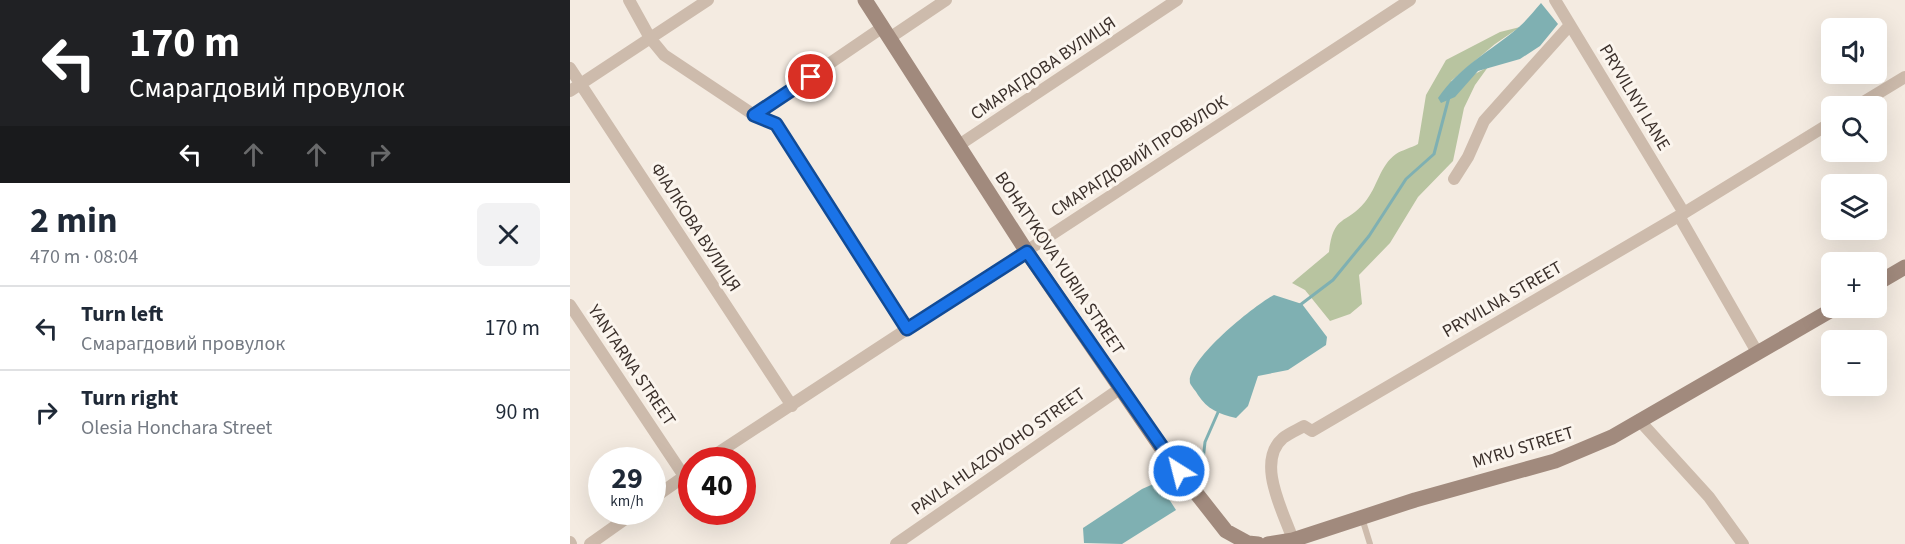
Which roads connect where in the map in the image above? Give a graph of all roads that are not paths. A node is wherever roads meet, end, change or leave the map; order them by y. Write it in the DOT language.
graph roads {
  1 [pos="629,0"];
  2 [pos="708,0"];
  3 [pos="865,0"];
  4 [pos="946,0"];
  5 [pos="1178,0"];
  6 [pos="1410,0"];
  7 [pos="1555,0"];
  8 [pos="1570,26"];
  9 [pos="887,32"];
  10 [pos="650,38"];
  11 [pos="570,68"];
  12 [pos="1905,77"];
  13 [pos="575,87"];
  14 [pos="1874,96"];
  15 [pos="754,115"];
  16 [pos="1821,129"];
  17 [pos="959,145"];
  18 [pos="1454,179"];
  19 [pos="1681,214"];
  20 [pos="1027,252"];
  21 [pos="1905,267"];
  22 [pos="1887,278"];
  23 [pos="570,305"];
  24 [pos="1821,316"];
  25 [pos="907,329"];
  26 [pos="1757,352"];
  27 [pos="1121,388"];
  28 [pos="792,406"];
  29 [pos="1639,420"];
  30 [pos="727,447"];
  31 [pos="678,459"];
  32 [pos="1362,517"];
  33 [pos="617,525"];
  34 [pos="1293,540"];
  35 [pos="590,544"];
  36 [pos="896,544"];
  37 [pos="1258,544"];
  38 [pos="1268,544"];
  39 [pos="1370,544"];
  40 [pos="1743,544"];
  1 -- 10 [label="street"];
  2 -- 10 [label="street"];
  3 -- 9 [label="street, BOHATYKOVA YURIIA STREET"];
  4 -- 9 [label="street"];
  5 -- 17 [label="street, СМАРАГДОВА ВУЛИЦЯ"];
  6 -- 20 [label="street, СМАРАГДОВИЙ ПРОВУЛОК"];
  7 -- 8 [label="street, PRYVILNYI LANE"];
  8 -- 18 [label="street"];
  8 -- 19 [label="street, PRYVILNYI LANE"];
  9 -- 15 [label="street"];
  9 -- 17 [label="street, BOHATYKOVA YURIIA STREET"];
  10 -- 13 [label="street"];
  10 -- 15 [label="street"];
  11 -- 13 [label="street, ФІАЛКОВА ВУЛИЦЯ"];
  12 -- 14 [label="street"];
  13 -- 28 [label="street, ФІАЛКОВА ВУЛИЦЯ"];
  15 -- 25 [label="street"];
  16 -- 19 [label="street, PRYVILNA STREET"];
  17 -- 20 [label="street, BOHATYKOVA YURIIA STREET"];
  19 -- 26 [label="street, PRYVILNYI LANE"];
  19 -- 34 [label="street, PRYVILNA STREET"];
  20 -- 25 [label="street, СМАРАГДОВИЙ ПРОВУЛОК"];
  20 -- 27 [label="street, BOHATYKOVA YURIIA STREET"];
  21 -- 22 [label="street"];
  23 -- 31 [label="street, YANTARNA STREET"];
  24 -- 26 [label="street, MYRU STREET"];
  25 -- 28 [label="street, СМАРАГДОВИЙ ПРОВУЛОК"];
  26 -- 29 [label="street, MYRU STREET"];
  27 -- 36 [label="street, PAVLA HLAZOVOHO STREET"];
  27 -- 37 [label="street, BOHATYKOVA YURIIA STREET"];
  28 -- 30 [label="street, СМАРАГДОВИЙ ПРОВУЛОК"];
  29 -- 32 [label="street, MYRU STREET"];
  29 -- 40 [label="street"];
  32 -- 34 [label="street, MYRU STREET"];
  32 -- 39 [label="lane"];
  33 -- 35 [label="street"];
  34 -- 38 [label="street, MYRU STREET"];
}
